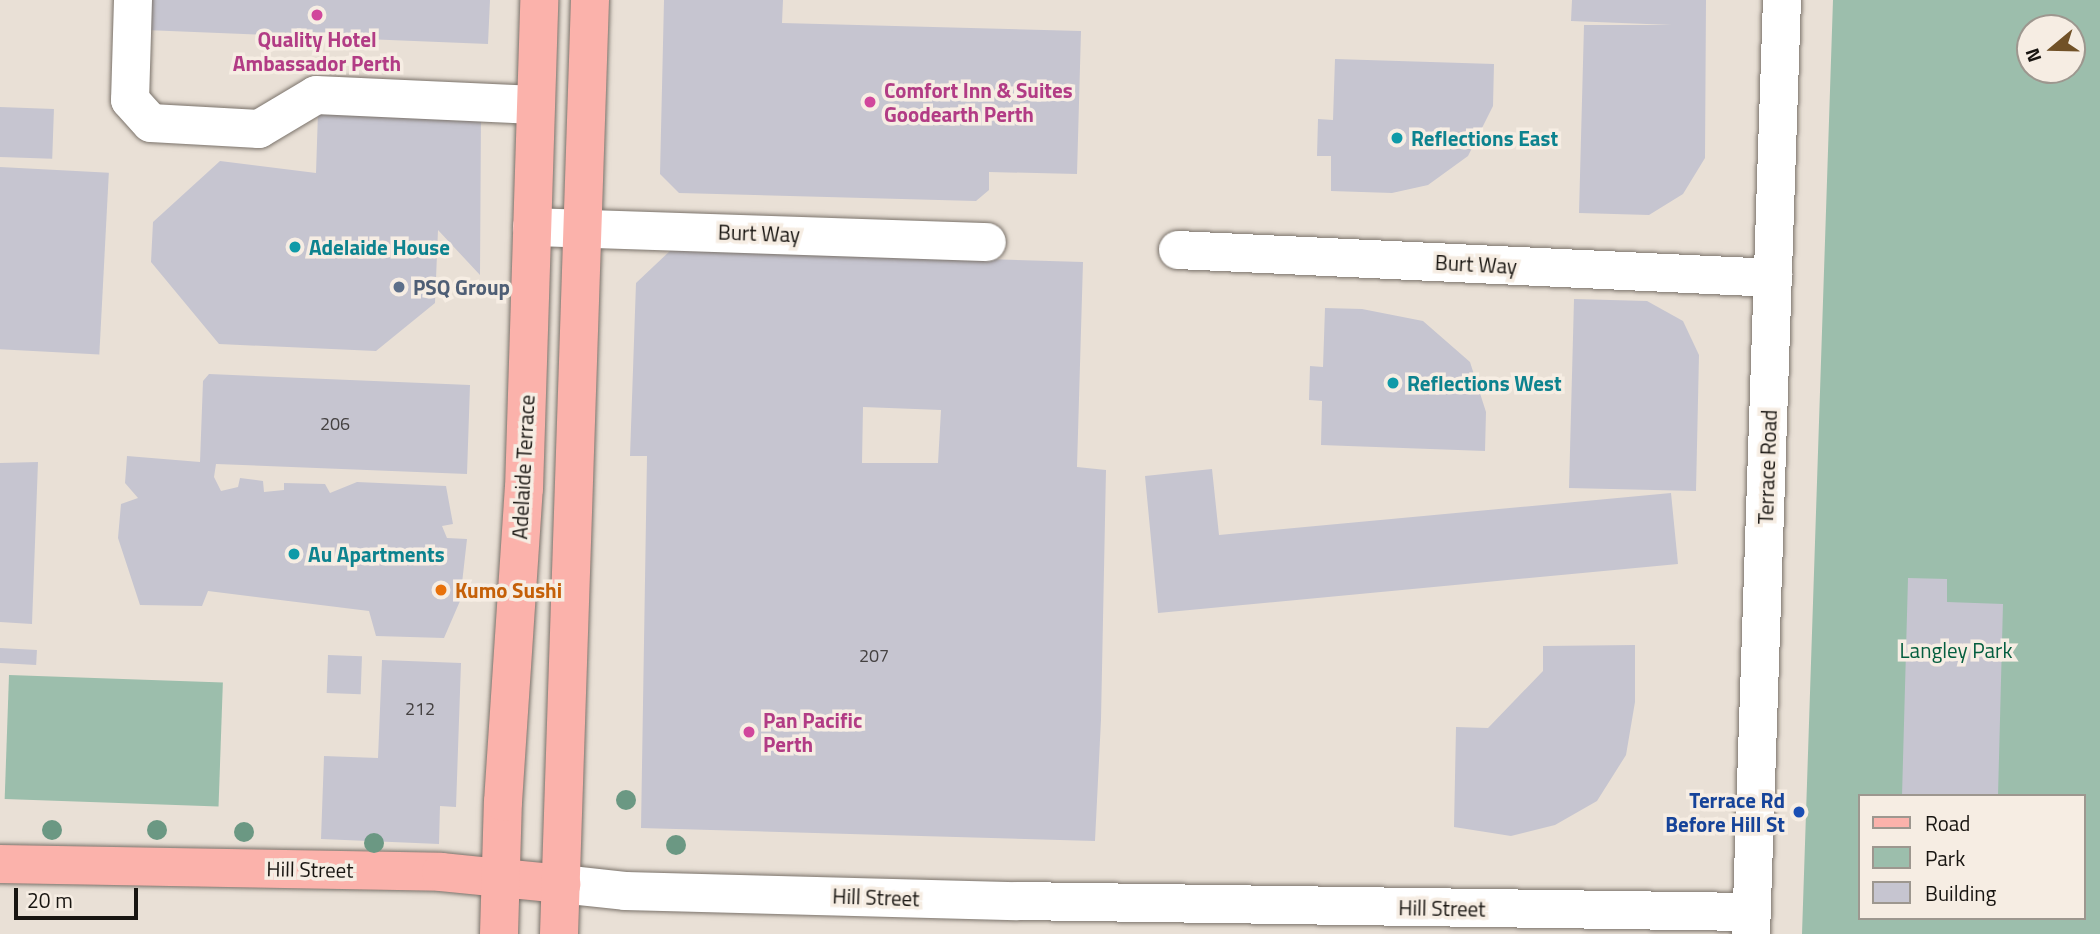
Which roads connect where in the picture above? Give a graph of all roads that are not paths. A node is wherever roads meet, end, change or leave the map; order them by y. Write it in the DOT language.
graph roads {
  1 [pos="133,0"];
  2 [pos="539,0"];
  3 [pos="590,0"];
  4 [pos="1782,0"];
  5 [pos="536,104"];
  6 [pos="532,227"];
  7 [pos="583,228"];
  8 [pos="987,242"];
  9 [pos="1178,250"];
  10 [pos="1773,278"];
  11 [pos="0,864"];
  12 [pos="501,878"];
  13 [pos="561,884"];
  14 [pos="1752,923"];
  15 [pos="499,934"];
  16 [pos="559,934"];
  1 -- 5 [label="street"];
  2 -- 5 [label="main road, Adelaide Terrace"];
  3 -- 7 [label="main road"];
  4 -- 10 [label="street, Terrace Road"];
  5 -- 6 [label="main road, Adelaide Terrace"];
  6 -- 7 [label="street, Burt Way"];
  6 -- 12 [label="main road, Adelaide Terrace"];
  7 -- 8 [label="street, Burt Way"];
  7 -- 13 [label="main road"];
  9 -- 10 [label="street, Burt Way"];
  10 -- 14 [label="street, Terrace Road"];
  11 -- 12 [label="main road, Hill Street"];
  12 -- 13 [label="main road, Hill Street"];
  12 -- 15 [label="main road, Adelaide Terrace"];
  13 -- 14 [label="street, Hill Street"];
  13 -- 16 [label="main road"];
}
